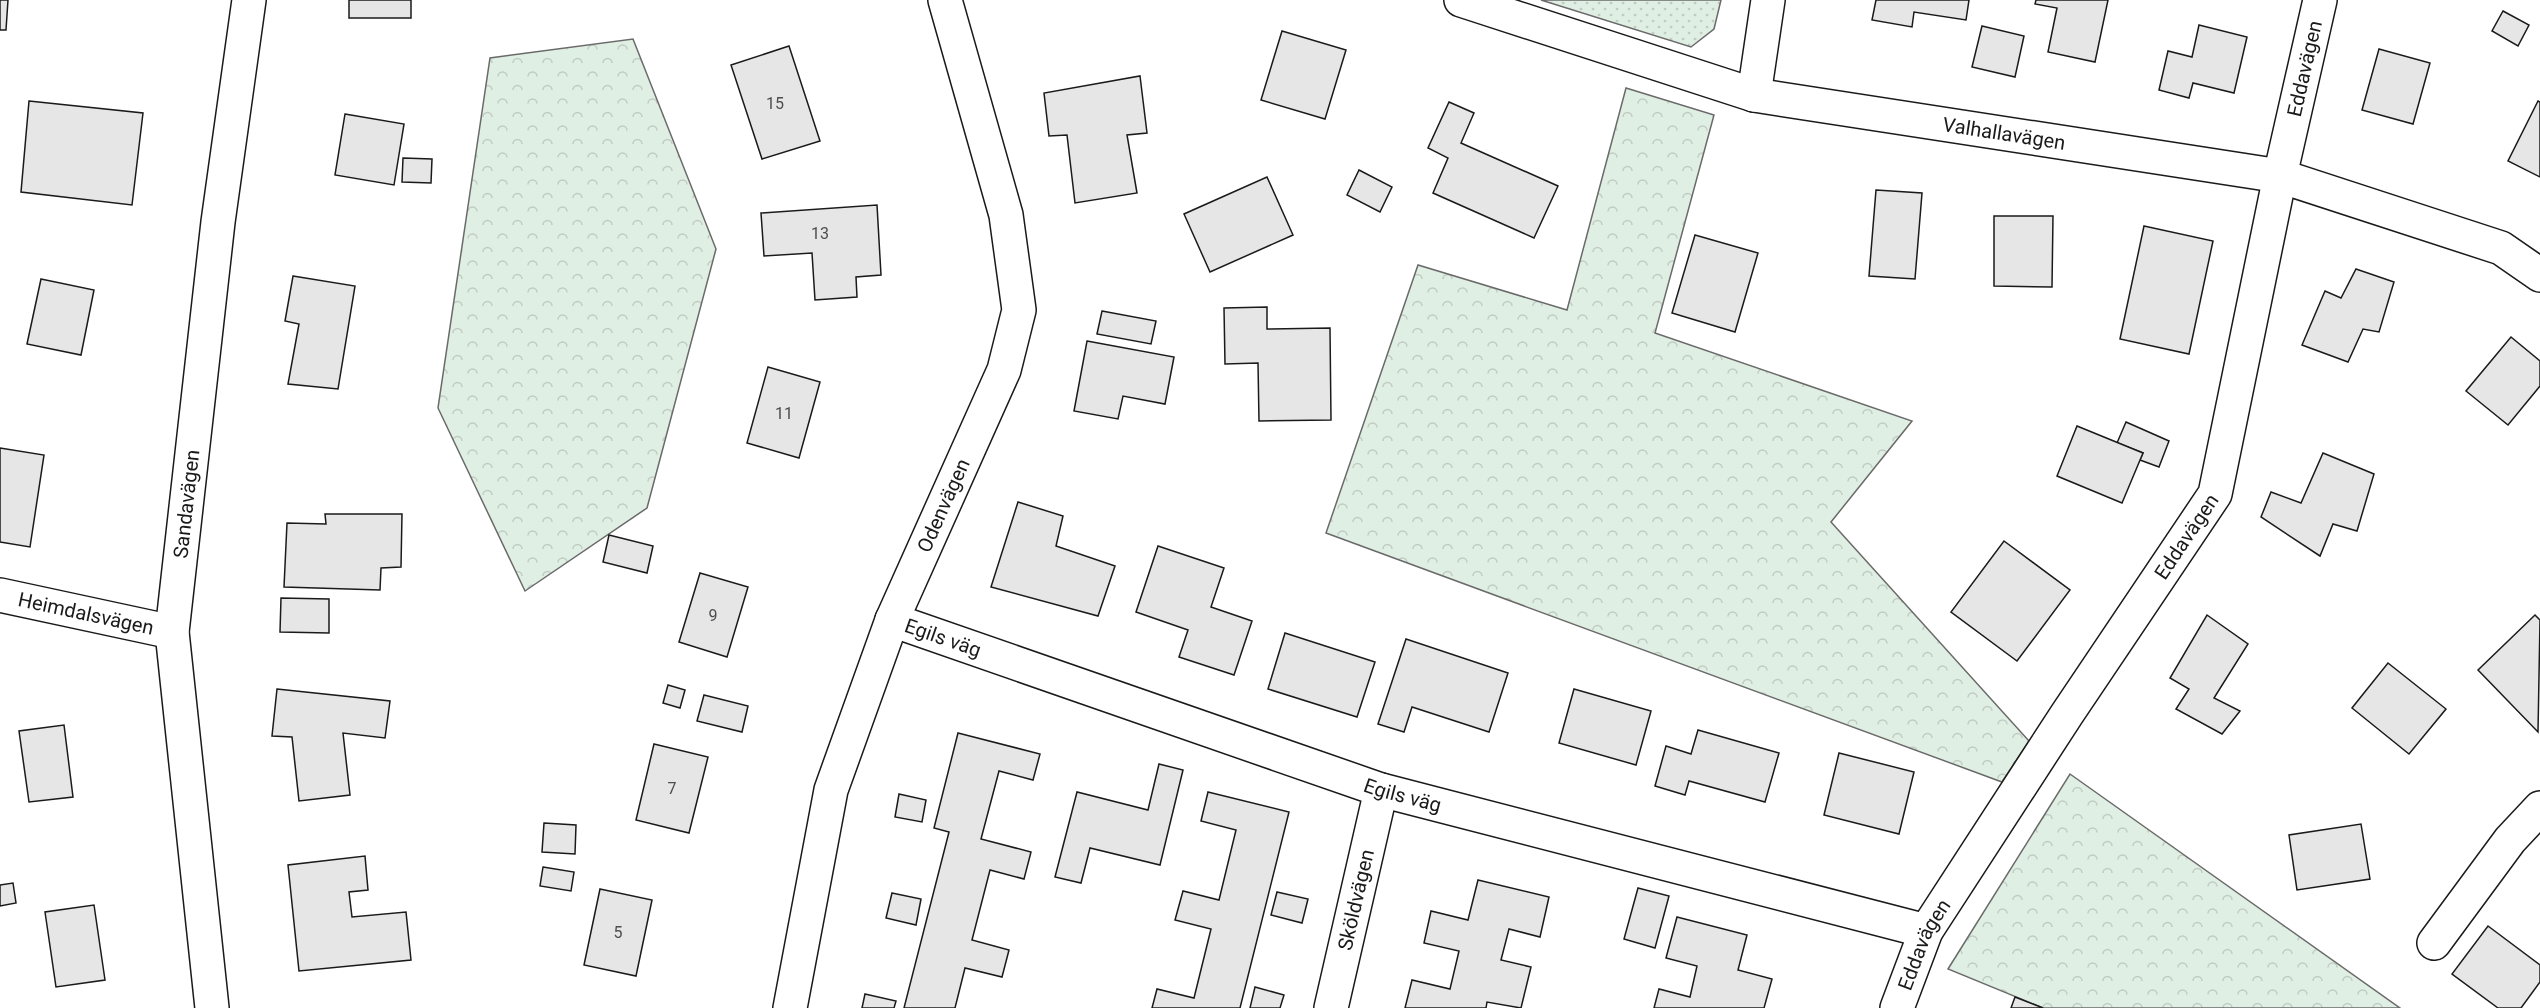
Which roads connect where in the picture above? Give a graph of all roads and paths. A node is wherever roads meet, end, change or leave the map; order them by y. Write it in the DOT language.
graph roads {
  1 [pos="249,0"];
  2 [pos="945,0"];
  3 [pos="1461,0"];
  4 [pos="1768,0"];
  5 [pos="2320,0"];
  6 [pos="1754,95"];
  7 [pos="2280,176"];
  8 [pos="2540,275"];
  9 [pos="0,595"];
  10 [pos="892,620"];
  11 [pos="172,632"];
  12 [pos="1382,790"];
  13 [pos="2540,808"];
  14 [pos="1926,931"];
  15 [pos="2434,943"];
  16 [pos="212,1008"];
  17 [pos="790,1008"];
  18 [pos="1331,1008"];
  19 [pos="1897,1008"];
  1 -- 11 [label="street, Sandavägen"];
  2 -- 10 [label="street, Odenvägen"];
  3 -- 6 [label="street, Valhallavägen"];
  4 -- 6 [label="street"];
  5 -- 7 [label="street, Eddavägen"];
  6 -- 7 [label="street, Valhallavägen"];
  7 -- 8 [label="street, Valhallavägen"];
  7 -- 14 [label="street, Eddavägen"];
  9 -- 11 [label="street, Heimdalsvägen"];
  10 -- 12 [label="street, Egils väg"];
  10 -- 17 [label="street, Odenvägen"];
  11 -- 16 [label="street, Sandavägen"];
  12 -- 14 [label="street, Egils väg"];
  12 -- 18 [label="street, Sköldvägen"];
  13 -- 15 [label="street"];
  14 -- 19 [label="street, Eddavägen"];
}
